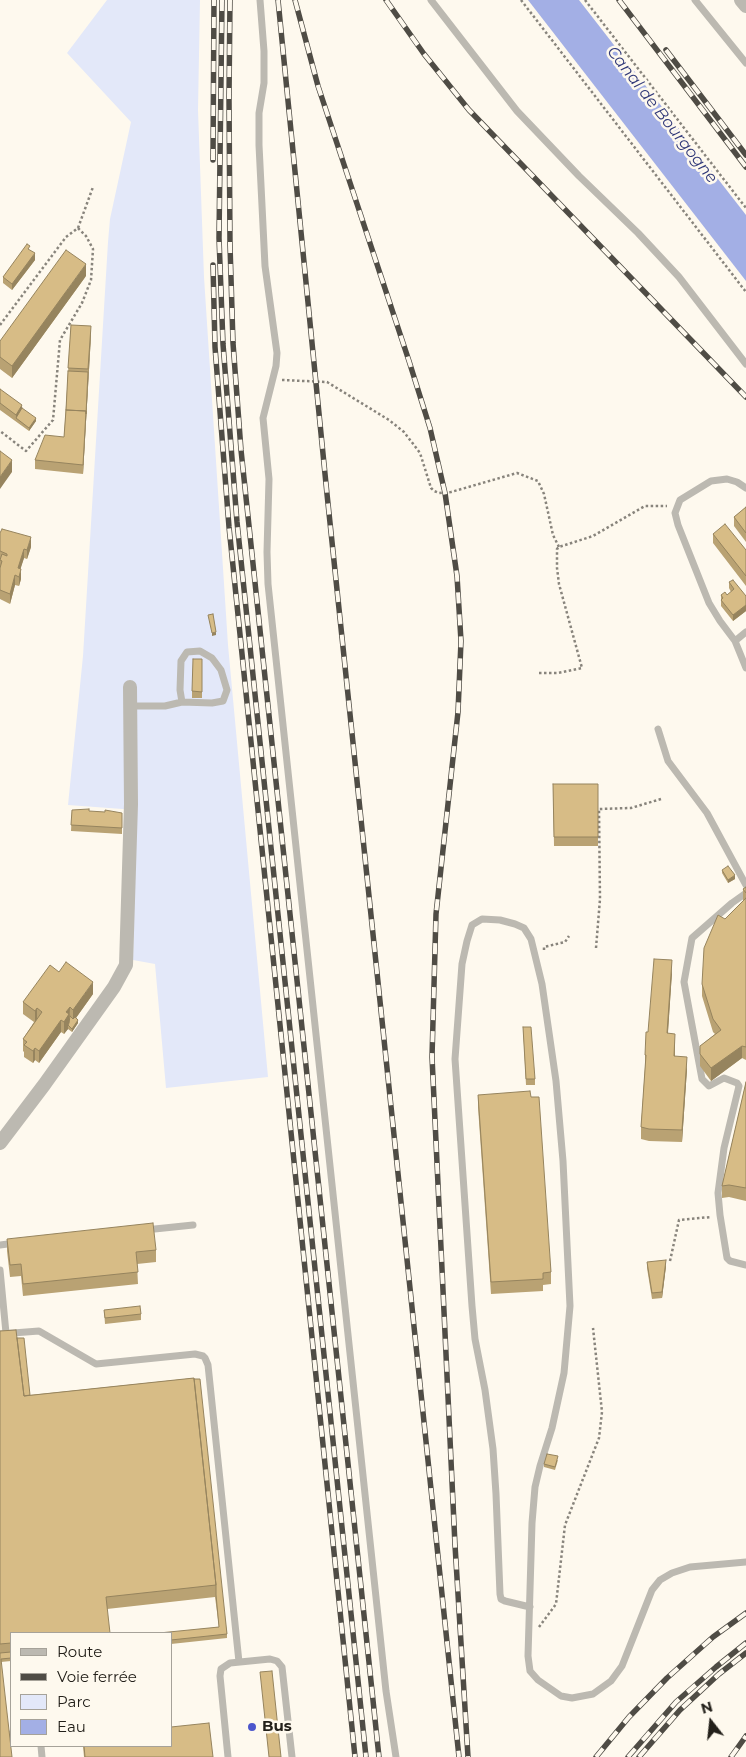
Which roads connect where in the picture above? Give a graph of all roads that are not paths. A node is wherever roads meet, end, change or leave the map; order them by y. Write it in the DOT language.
graph roads {
  1 [pos="260,0"];
  2 [pos="431,0"];
  3 [pos="695,0"];
  4 [pos="741,0"];
  5 [pos="746,6"];
  6 [pos="746,63"];
  7 [pos="746,364"];
  8 [pos="746,488"];
  9 [pos="746,632"];
  10 [pos="735,641"];
  11 [pos="746,668"];
  12 [pos="130,687"];
  13 [pos="182,702"];
  14 [pos="130,706"];
  15 [pos="658,729"];
  16 [pos="746,885"];
  17 [pos="746,893"];
  18 [pos="0,1143"];
  19 [pos="193,1225"];
  20 [pos="135,1231"];
  21 [pos="19,1243"];
  22 [pos="0,1245"];
  23 [pos="746,1265"];
  24 [pos="0,1270"];
  25 [pos="3,1334"];
  26 [pos="746,1562"];
  27 [pos="530,1606"];
  28 [pos="239,1662"];
  29 [pos="228,1757"];
  30 [pos="292,1757"];
  31 [pos="396,1757"];
  1 -- 31 [label="lane"];
  2 -- 7 [label="lane"];
  3 -- 6 [label="lane"];
  4 -- 5 [label="street"];
  8 -- 10 [label="lane"];
  9 -- 10 [label="lane"];
  10 -- 11 [label="lane"];
  12 -- 14 [label="street"];
  13 -- 13 [label="lane"];
  13 -- 14 [label="lane"];
  14 -- 18 [label="street"];
  15 -- 16 [label="lane"];
  17 -- 23 [label="lane"];
  19 -- 20 [label="lane"];
  21 -- 22 [label="lane"];
  24 -- 25 [label="lane"];
  25 -- 28 [label="lane"];
  26 -- 27 [label="lane"];
  27 -- 27 [label="lane"];
  28 -- 29 [label="lane"];
  28 -- 30 [label="lane"];
}
